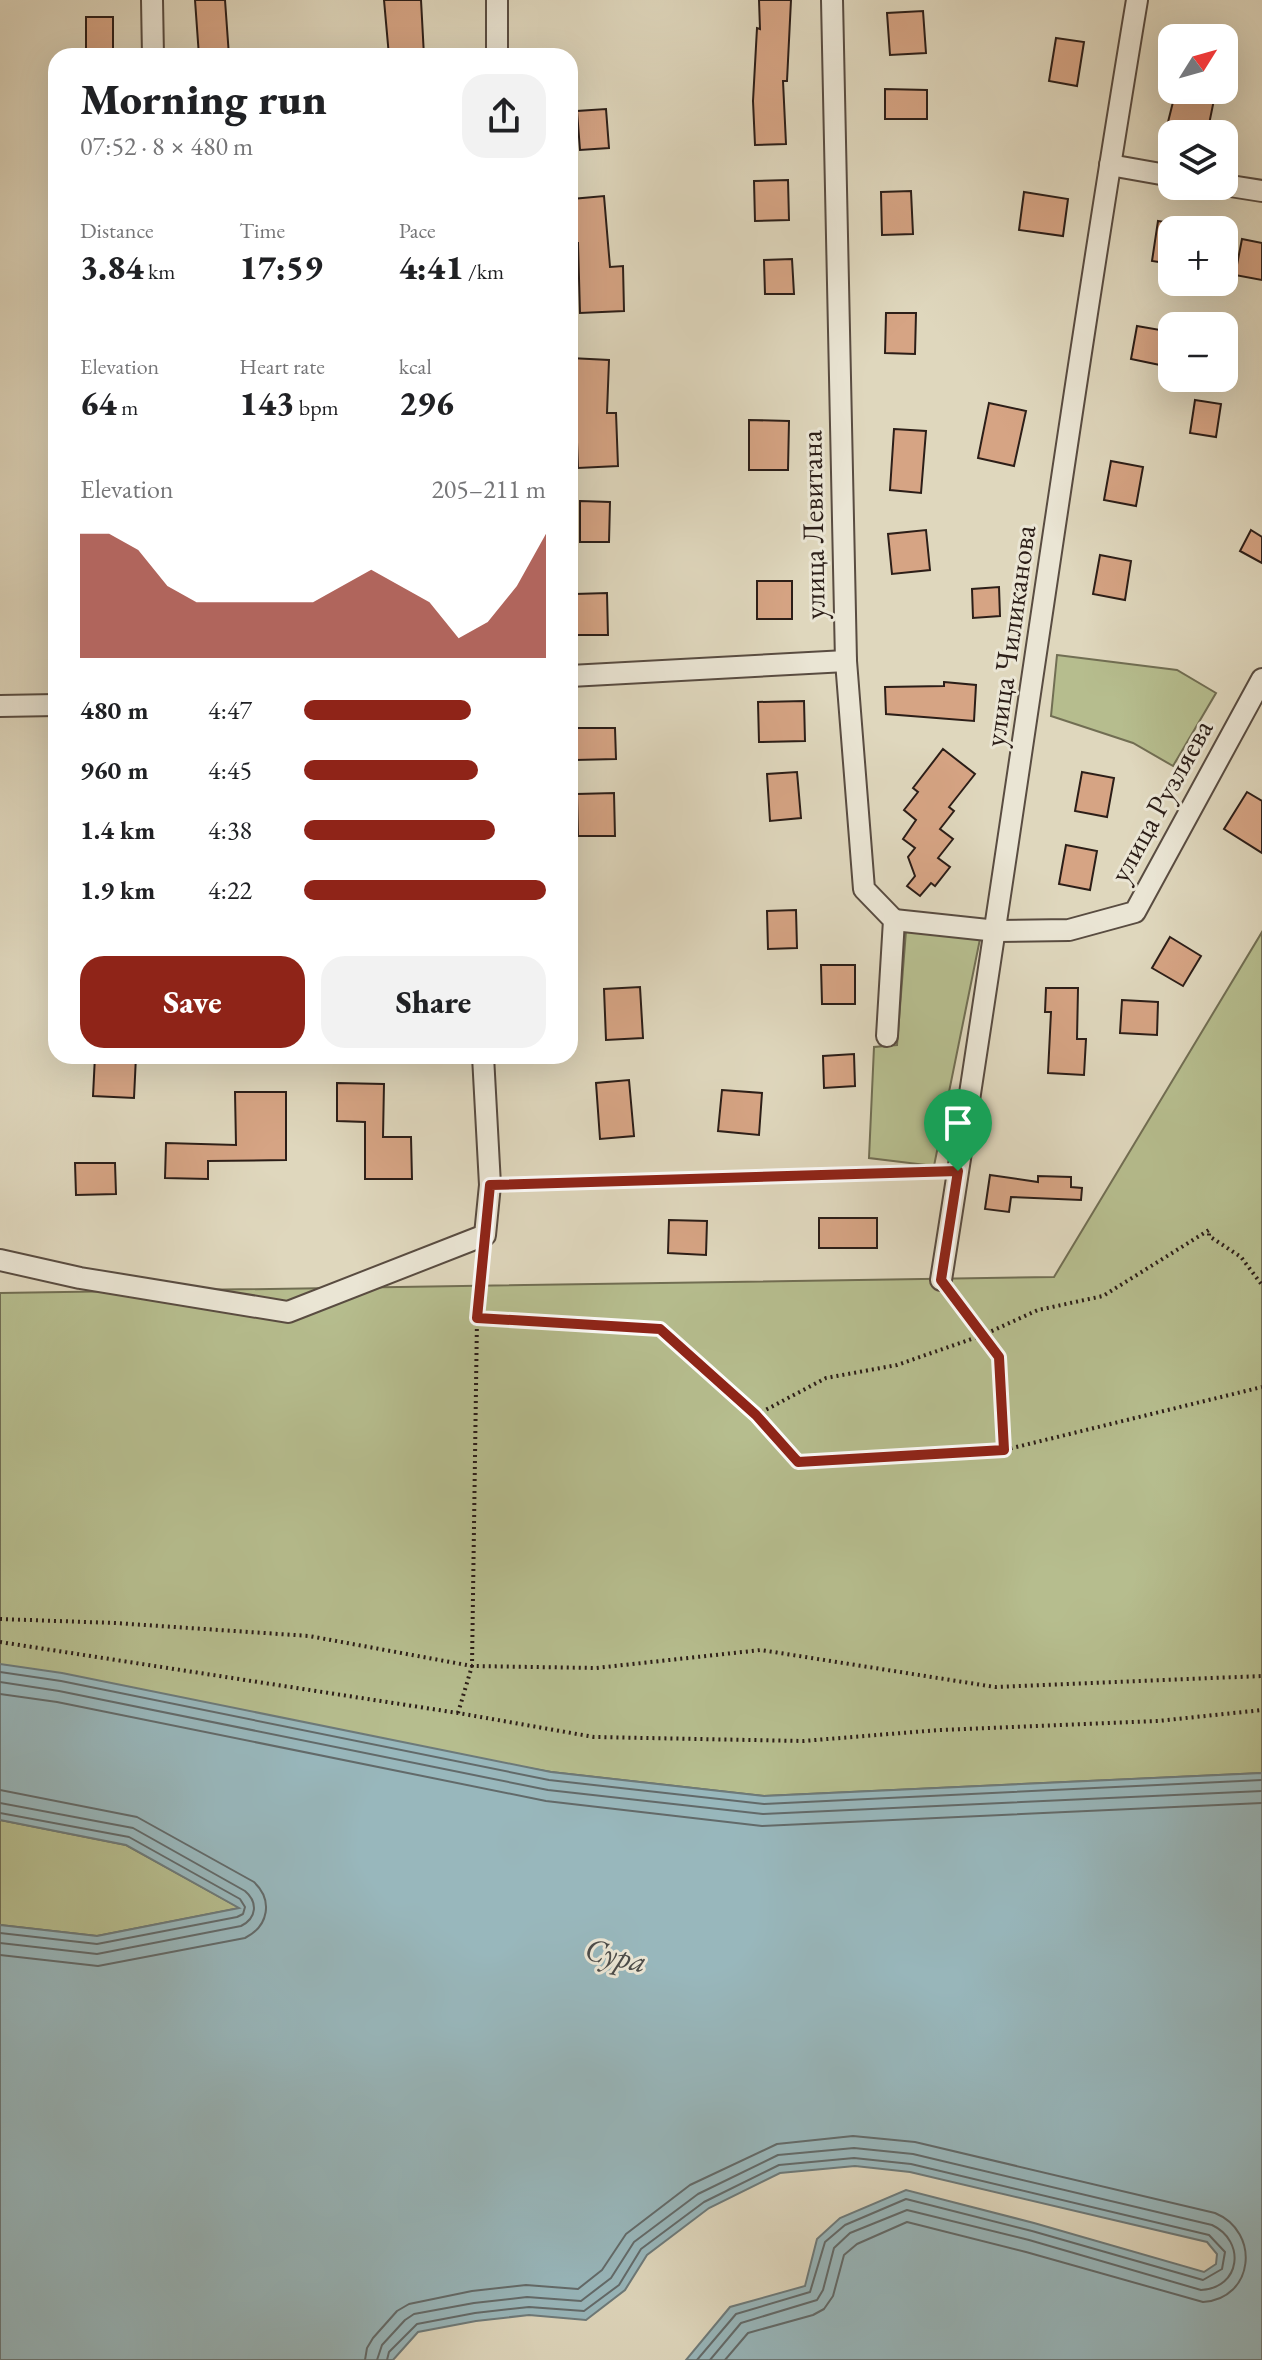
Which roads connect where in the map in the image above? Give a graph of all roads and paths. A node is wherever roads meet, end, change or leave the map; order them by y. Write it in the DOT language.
graph roads {
  1 [pos="152,0"];
  2 [pos="497,0"];
  3 [pos="832,0"];
  4 [pos="1137,0"];
  5 [pos="153,48"];
  6 [pos="497,48"];
  7 [pos="1110,165"];
  8 [pos="1158,174"];
  9 [pos="1238,187"];
  10 [pos="1262,191"];
  11 [pos="846,661"];
  12 [pos="578,676"];
  13 [pos="1262,679"];
  14 [pos="48,705"];
  15 [pos="0,706"];
  16 [pos="894,920"];
  17 [pos="997,931"];
  18 [pos="887,1036"];
  19 [pos="483,1064"];
  20 [pos="958,1171"];
  21 [pos="490,1185"];
  22 [pos="485,1235"];
  23 [pos="0,1260"];
  24 [pos="941,1280"];
  25 [pos="1262,1285"];
  26 [pos="477,1318"];
  27 [pos="983,1335"];
  28 [pos="1262,1387"];
  29 [pos="756,1415"];
  30 [pos="1004,1450"];
  31 [pos="0,1619"];
  32 [pos="0,1642"];
  33 [pos="472,1666"];
  34 [pos="1262,1676"];
  35 [pos="1262,1710"];
  36 [pos="458,1713"];
  1 -- 5 [label="street"];
  2 -- 6 [label="street"];
  3 -- 11 [label="street, улица Левитана"];
  4 -- 7 [label="street, улица Чиликанова"];
  7 -- 8 [label="street"];
  7 -- 17 [label="street, улица Чиликанова"];
  9 -- 10 [label="street"];
  11 -- 12 [label="street"];
  11 -- 16 [label="street, улица Левитана"];
  13 -- 17 [label="street, улица Рузляева"];
  14 -- 15 [label="street"];
  16 -- 17 [label="street, улица Рузляева"];
  16 -- 18 [label="street"];
  17 -- 20 [label="street, улица Чиликанова"];
  19 -- 21 [label="street"];
  20 -- 21 [label="lane"];
  20 -- 24 [label="street, улица Чиликанова"];
  21 -- 22 [label="street"];
  22 -- 23 [label="street"];
  22 -- 26 [label="path"];
  24 -- 27 [label="path"];
  25 -- 27 [label="path"];
  26 -- 29 [label="path"];
  26 -- 33 [label="path"];
  27 -- 29 [label="path"];
  27 -- 30 [label="path"];
  28 -- 30 [label="path"];
  29 -- 30 [label="path"];
  31 -- 33 [label="path"];
  32 -- 36 [label="path"];
  33 -- 34 [label="path"];
  33 -- 36 [label="path"];
  35 -- 36 [label="path"];
}
